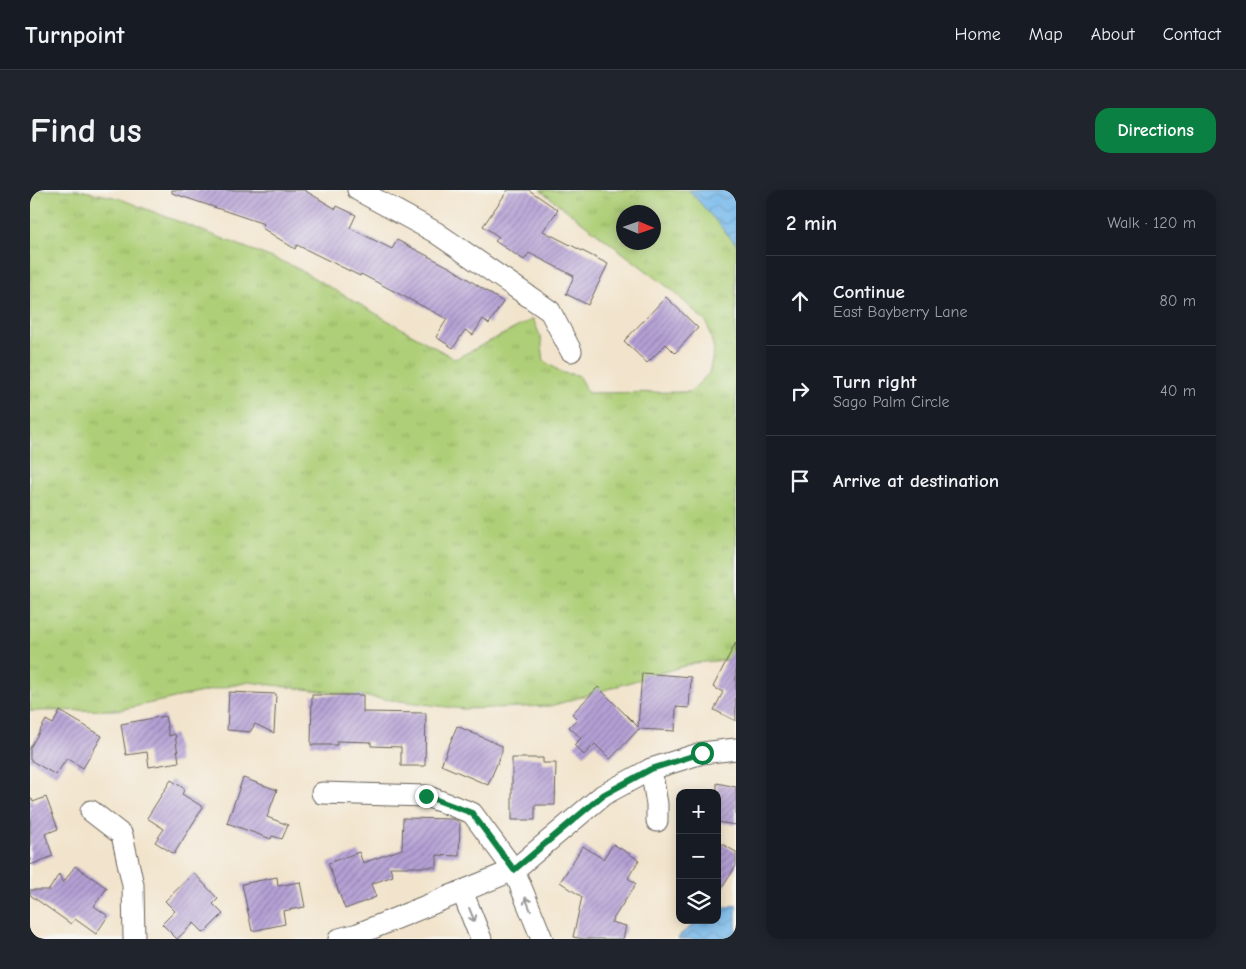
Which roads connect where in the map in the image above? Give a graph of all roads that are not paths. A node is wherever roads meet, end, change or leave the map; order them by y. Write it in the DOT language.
graph roads {
  1 [pos="358,190"];
  2 [pos="571,351"];
  3 [pos="736,749"];
  4 [pos="651,769"];
  5 [pos="322,793"];
  6 [pos="91,811"];
  7 [pos="657,821"];
  8 [pos="514,870"];
  9 [pos="462,891"];
  10 [pos="134,939"];
  11 [pos="340,939"];
  12 [pos="481,939"];
  13 [pos="542,939"];
  1 -- 2 [label="street"];
  3 -- 4 [label="street"];
  4 -- 7 [label="street"];
  4 -- 8 [label="street"];
  5 -- 8 [label="street"];
  6 -- 10 [label="street"];
  8 -- 9 [label="street"];
  13 -- 8 [label="street, one-way"];
  9 -- 11 [label="street"];
  9 -- 12 [label="street, one-way"];
}
